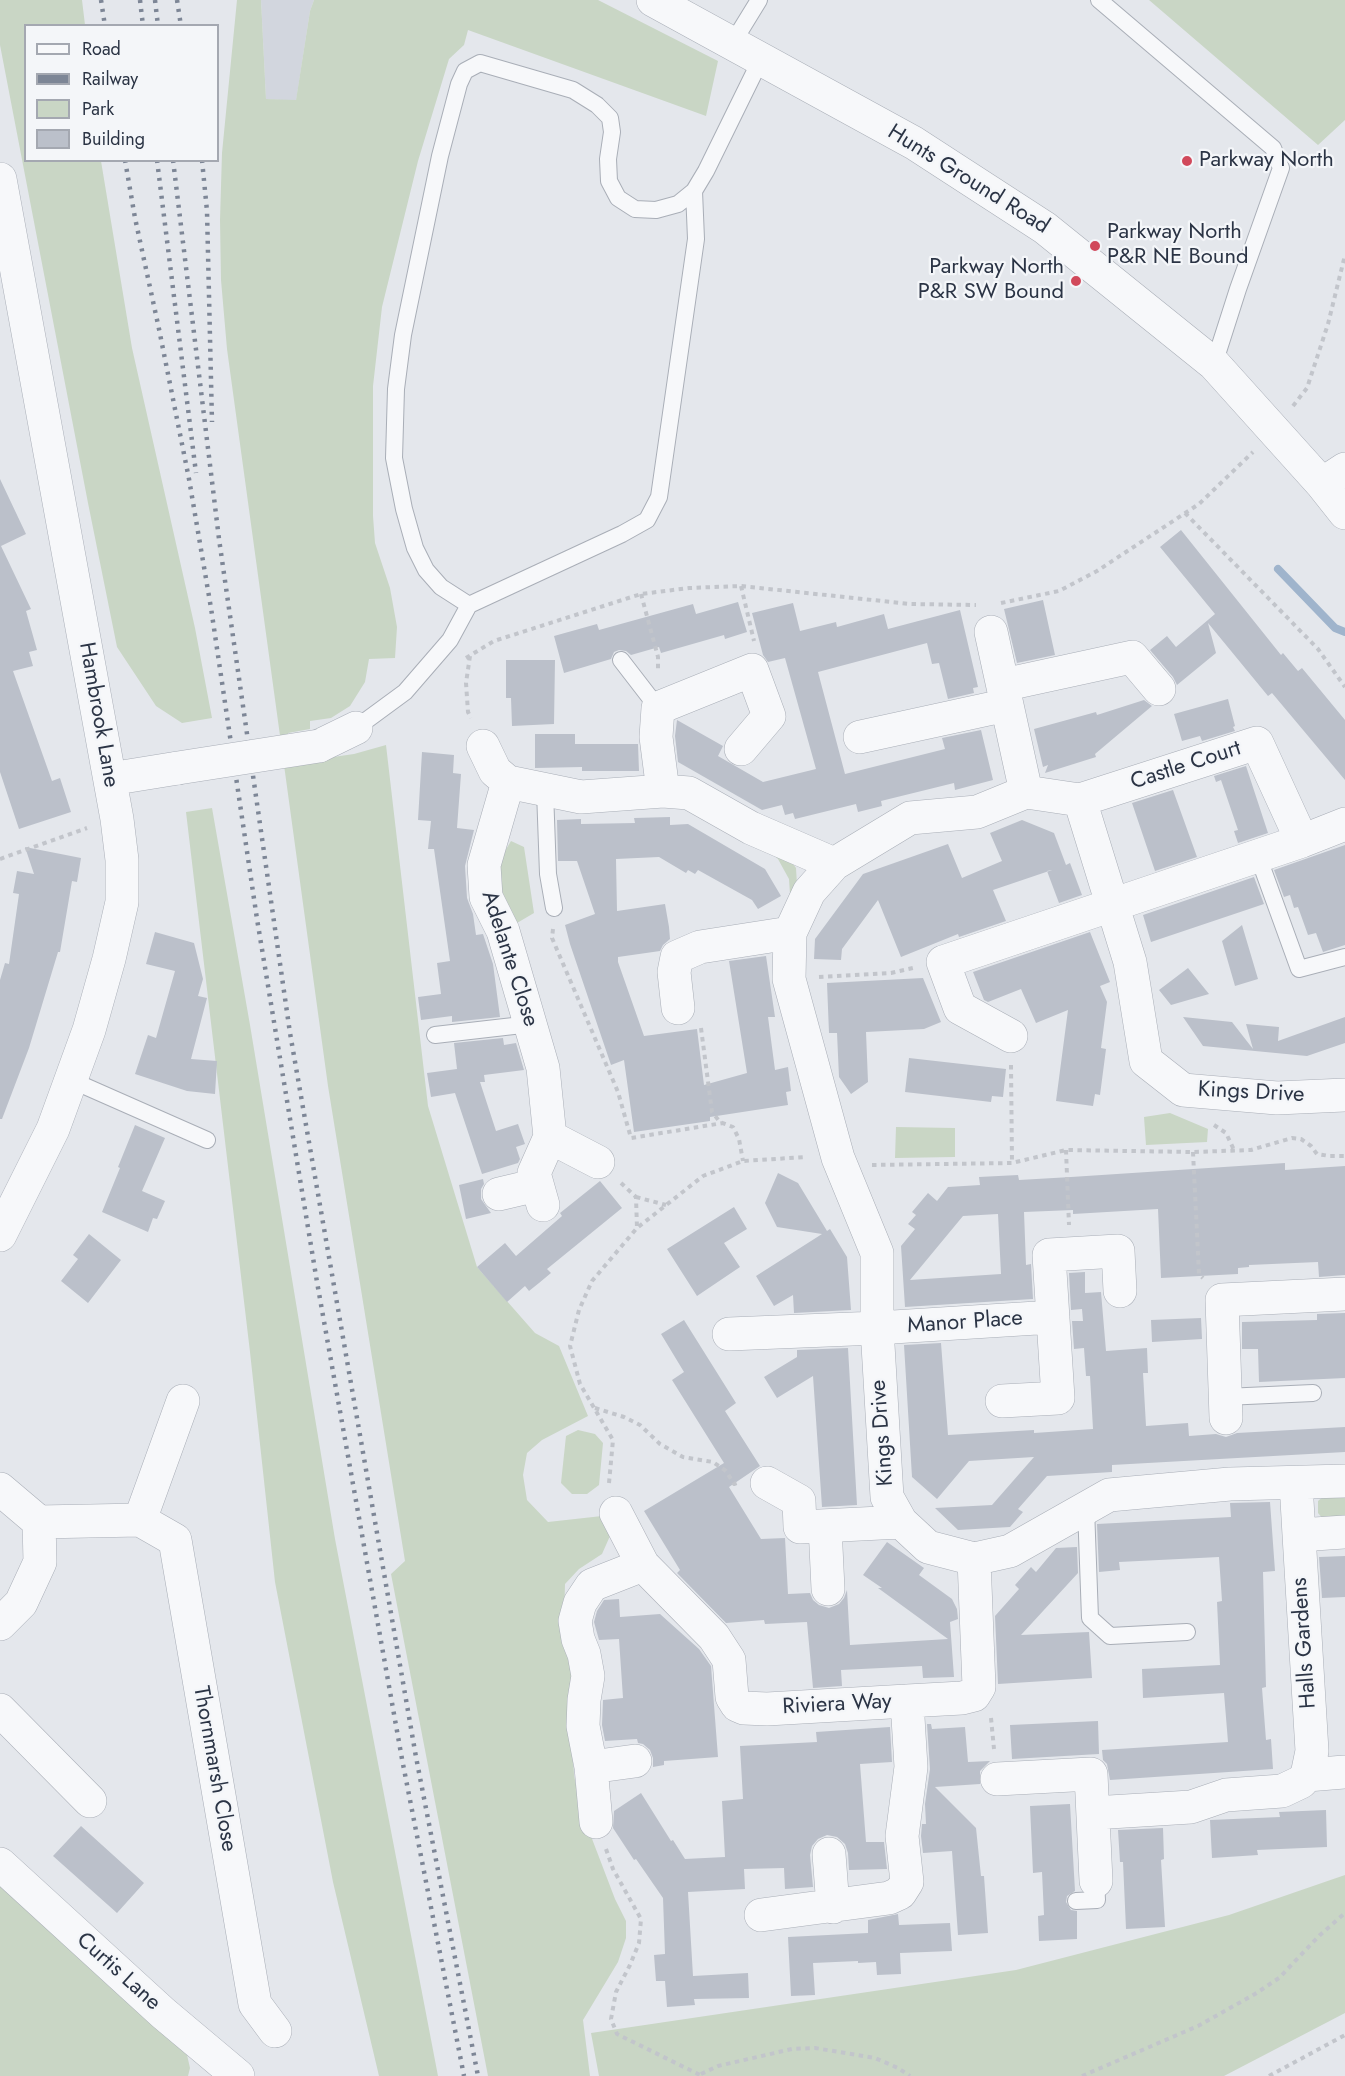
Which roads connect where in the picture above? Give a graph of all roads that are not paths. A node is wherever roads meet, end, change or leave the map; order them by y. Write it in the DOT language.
graph roads {
  1 [pos="653,0"];
  2 [pos="759,0"];
  3 [pos="1099,0"];
  4 [pos="732,44"];
  5 [pos="761,59"];
  6 [pos="0,179"];
  7 [pos="694,191"];
  8 [pos="1214,364"];
  9 [pos="1334,476"];
  10 [pos="1345,513"];
  11 [pos="469,605"];
  12 [pos="989,614"];
  13 [pos="621,660"];
  14 [pos="1159,689"];
  15 [pos="1005,695"];
  16 [pos="658,708"];
  17 [pos="356,728"];
  18 [pos="860,737"];
  19 [pos="483,746"];
  20 [pos="741,749"];
  21 [pos="110,778"];
  22 [pos="508,782"];
  23 [pos="545,791"];
  24 [pos="663,791"];
  25 [pos="1026,792"];
  26 [pos="1080,800"];
  27 [pos="1345,824"];
  28 [pos="1302,841"];
  29 [pos="1258,856"];
  30 [pos="834,864"];
  31 [pos="1113,906"];
  32 [pos="554,908"];
  33 [pos="790,933"];
  34 [pos="1345,957"];
  35 [pos="678,1008"];
  36 [pos="531,1024"];
  37 [pos="435,1035"];
  38 [pos="1011,1036"];
  39 [pos="72,1080"];
  40 [pos="1345,1095"];
  41 [pos="550,1137"];
  42 [pos="207,1140"];
  43 [pos="598,1162"];
  44 [pos="499,1194"];
  45 [pos="0,1235"];
  46 [pos="1120,1291"];
  47 [pos="1345,1294"];
  48 [pos="1053,1317"];
  49 [pos="877,1328"];
  50 [pos="729,1334"];
  51 [pos="1313,1393"];
  52 [pos="183,1401"];
  53 [pos="1002,1401"];
  54 [pos="1225,1408"];
  55 [pos="1345,1481"];
  56 [pos="767,1483"];
  57 [pos="1296,1483"];
  58 [pos="0,1489"];
  59 [pos="1086,1508"];
  60 [pos="616,1513"];
  61 [pos="140,1520"];
  62 [pos="39,1522"];
  63 [pos="901,1522"];
  64 [pos="825,1526"];
  65 [pos="1345,1532"];
  66 [pos="1299,1535"];
  67 [pos="974,1559"];
  68 [pos="643,1565"];
  69 [pos="828,1589"];
  70 [pos="0,1624"];
  71 [pos="1187,1632"];
  72 [pos="907,1701"];
  73 [pos="0,1710"];
  74 [pos="635,1761"];
  75 [pos="1309,1763"];
  76 [pos="591,1767"];
  77 [pos="1345,1772"];
  78 [pos="997,1779"];
  79 [pos="90,1801"];
  80 [pos="1093,1813"];
  81 [pos="596,1822"];
  82 [pos="829,1854"];
  83 [pos="0,1864"];
  84 [pos="1086,1891"];
  85 [pos="833,1906"];
  86 [pos="761,1915"];
  87 [pos="275,2031"];
  88 [pos="238,2076"];
  1 -- 4 [label="street, Hunts Ground Road"];
  2 -- 4 [label="lane"];
  3 -- 8 [label="lane"];
  4 -- 5 [label="street, Hunts Ground Road"];
  5 -- 7 [label="lane"];
  5 -- 8 [label="street, Hunts Ground Road"];
  6 -- 21 [label="street, Hambrook Lane"];
  7 -- 11 [label="lane"];
  7 -- 11 [label="lane"];
  8 -- 9 [label="street, Hunts Ground Road"];
  9 -- 10 [label="street, Hunts Ground Road"];
  11 -- 17 [label="lane"];
  12 -- 15 [label="street"];
  13 -- 16 [label="lane"];
  14 -- 15 [label="street"];
  15 -- 18 [label="street"];
  15 -- 25 [label="street"];
  16 -- 20 [label="street"];
  16 -- 24 [label="street"];
  17 -- 21 [label="street, bridge"];
  19 -- 22 [label="street"];
  21 -- 39 [label="street, Hambrook Lane"];
  22 -- 23 [label="street"];
  22 -- 36 [label="street, Adelante Close"];
  23 -- 24 [label="street"];
  23 -- 32 [label="lane"];
  24 -- 30 [label="street"];
  25 -- 26 [label="street"];
  25 -- 30 [label="street, Kings Drive"];
  26 -- 28 [label="street, Castle Court"];
  26 -- 31 [label="street, Kings Drive"];
  27 -- 28 [label="street"];
  28 -- 29 [label="street"];
  29 -- 31 [label="street"];
  29 -- 34 [label="lane"];
  30 -- 33 [label="street, Kings Drive"];
  31 -- 38 [label="street"];
  31 -- 40 [label="street, Kings Drive"];
  33 -- 35 [label="street"];
  33 -- 49 [label="street, Kings Drive"];
  36 -- 37 [label="lane"];
  36 -- 41 [label="street, Adelante Close"];
  39 -- 42 [label="lane"];
  39 -- 45 [label="street, Hambrook Lane"];
  41 -- 43 [label="street"];
  41 -- 44 [label="street, Adelante Close"];
  46 -- 48 [label="street, Manor Place"];
  47 -- 54 [label="street"];
  48 -- 49 [label="street, Manor Place"];
  48 -- 53 [label="street, Manor Place"];
  49 -- 50 [label="street, Manor Place"];
  49 -- 63 [label="street, Kings Drive"];
  51 -- 54 [label="lane"];
  52 -- 61 [label="street"];
  55 -- 57 [label="street, Kings Drive"];
  56 -- 64 [label="street"];
  57 -- 59 [label="street, Kings Drive"];
  57 -- 66 [label="street"];
  58 -- 62 [label="street"];
  59 -- 67 [label="street, Kings Drive"];
  59 -- 71 [label="lane"];
  60 -- 68 [label="street, Riviera Way"];
  61 -- 62 [label="street"];
  61 -- 87 [label="street, Thornmarsh Close"];
  62 -- 70 [label="street"];
  63 -- 64 [label="street"];
  63 -- 67 [label="street, Kings Drive"];
  64 -- 69 [label="street"];
  65 -- 66 [label="street"];
  66 -- 75 [label="street, Halls Gardens"];
  67 -- 72 [label="street, Riviera Way"];
  68 -- 72 [label="street, Riviera Way"];
  68 -- 76 [label="street"];
  72 -- 85 [label="street"];
  73 -- 79 [label="street"];
  74 -- 76 [label="street"];
  75 -- 77 [label="street"];
  75 -- 80 [label="street"];
  76 -- 81 [label="street"];
  78 -- 80 [label="street"];
  80 -- 84 [label="street"];
  82 -- 85 [label="street"];
  83 -- 88 [label="street, Curtis Lane"];
  85 -- 86 [label="street"];
}
